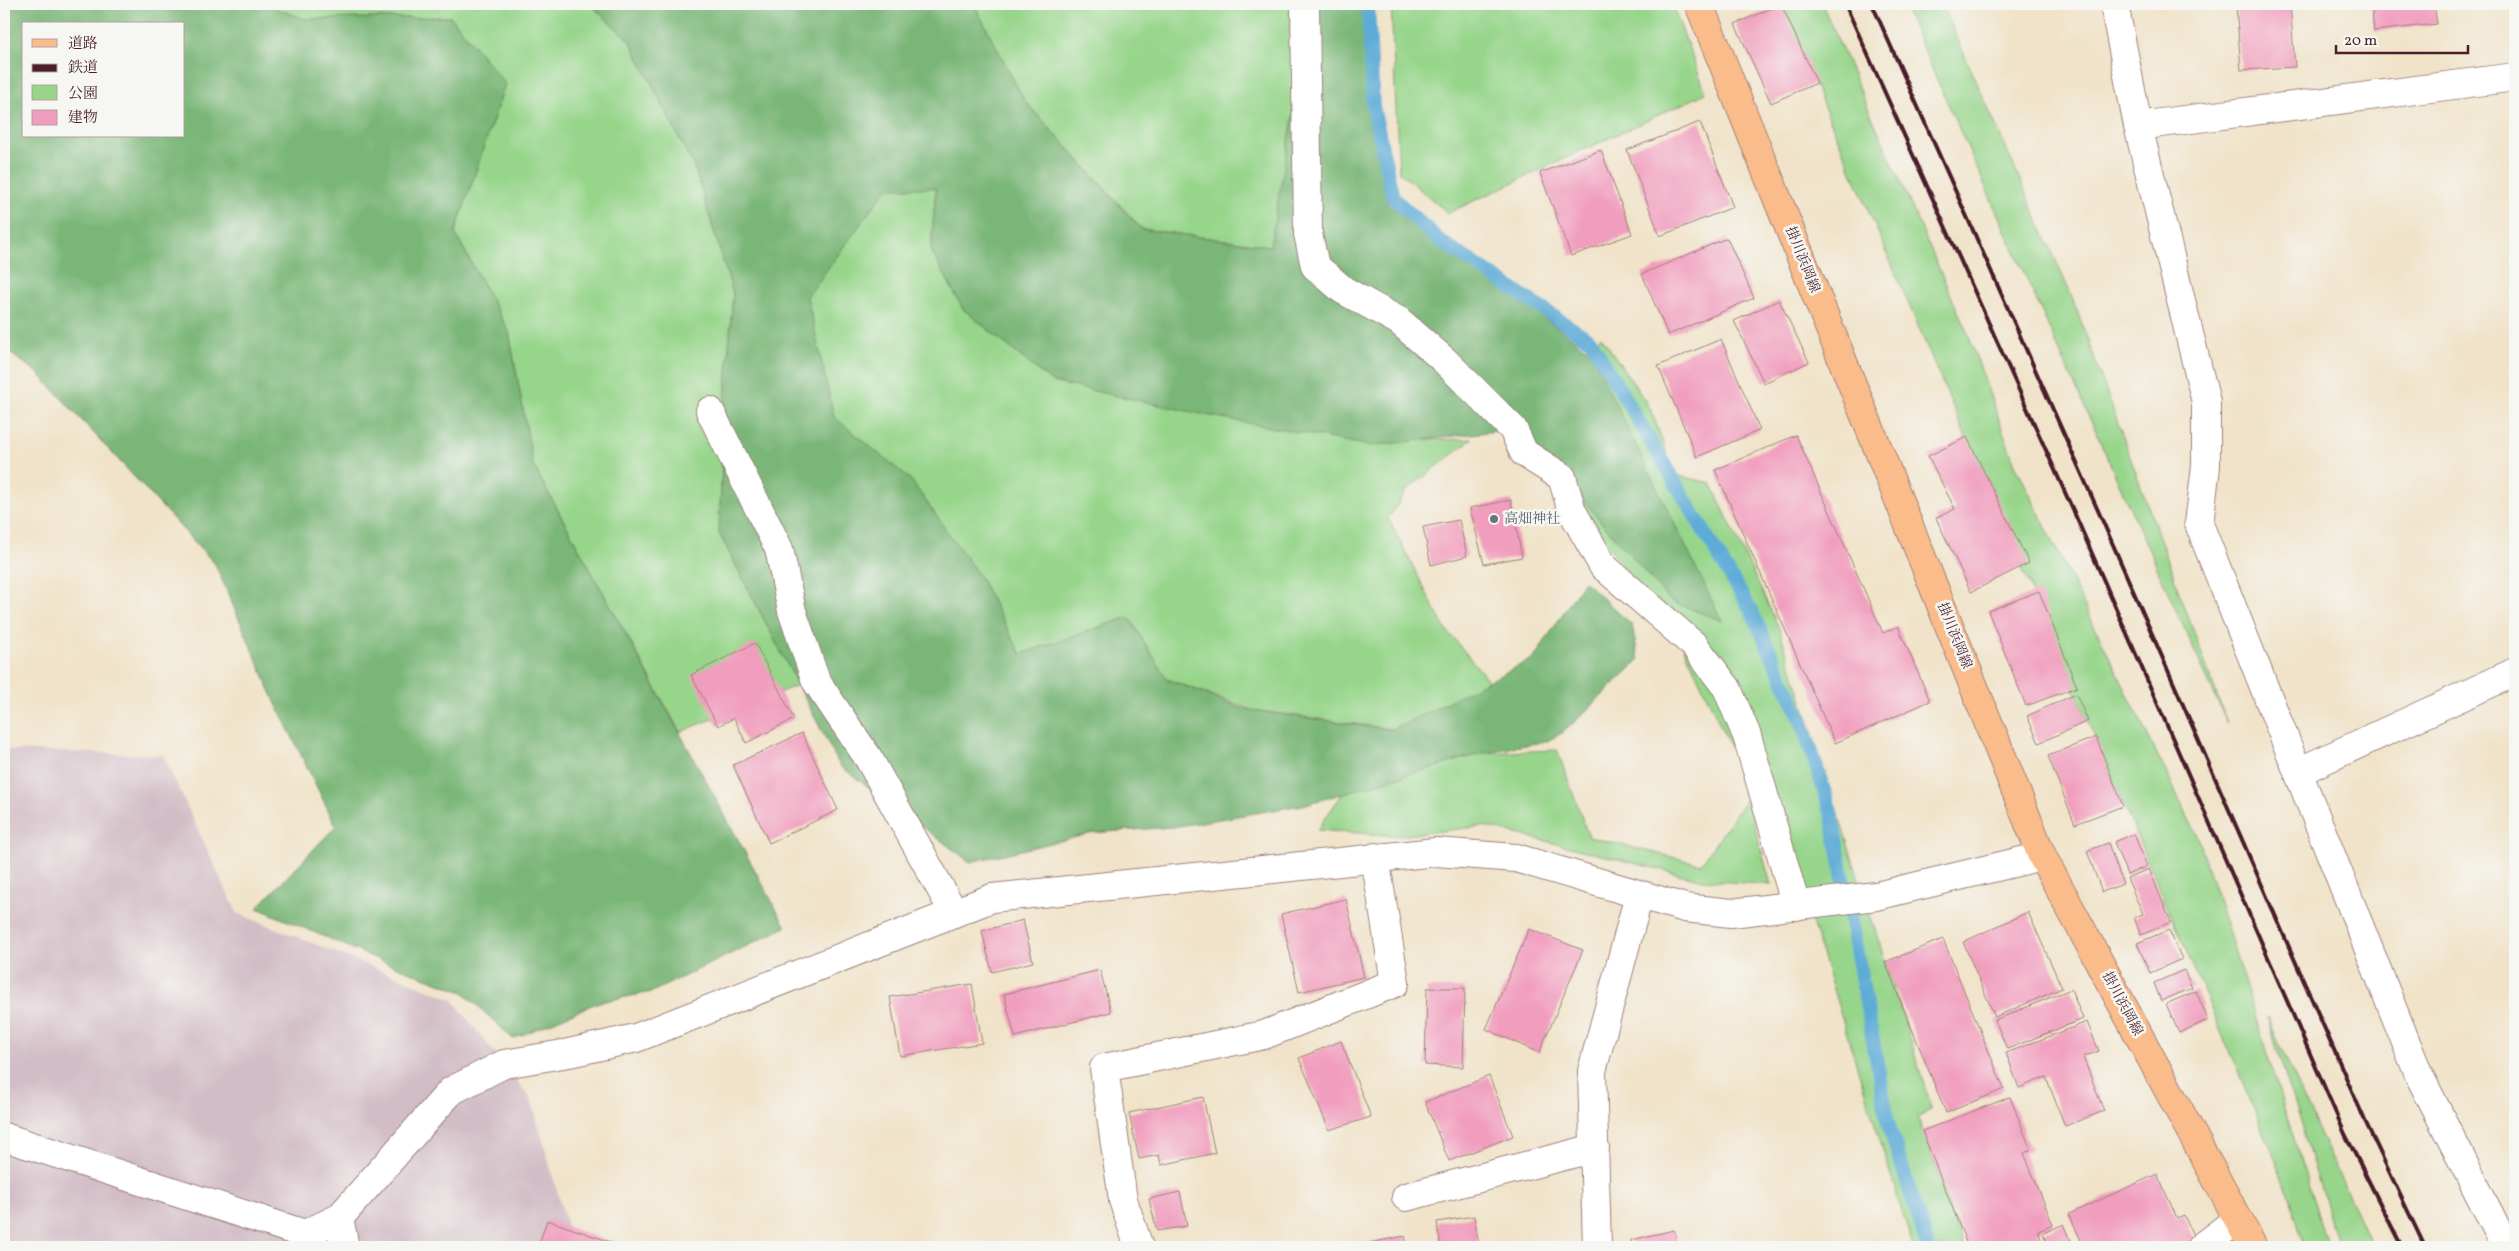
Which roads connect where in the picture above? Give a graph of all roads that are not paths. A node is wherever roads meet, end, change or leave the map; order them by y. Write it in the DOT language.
graph roads {
  1 [pos="1305,4"];
  2 [pos="1699,4"];
  3 [pos="2114,4"];
  4 [pos="2515,77"];
  5 [pos="2138,126"];
  6 [pos="710,411"];
  7 [pos="2515,672"];
  8 [pos="2298,772"];
  9 [pos="2042,856"];
  10 [pos="1375,857"];
  11 [pos="1639,895"];
  12 [pos="1806,905"];
  13 [pos="954,913"];
  14 [pos="4,1137"];
  15 [pos="1594,1148"];
  16 [pos="1406,1197"];
  17 [pos="338,1218"];
  18 [pos="2238,1219"];
  19 [pos="345,1247"];
  20 [pos="1139,1247"];
  21 [pos="1598,1247"];
  22 [pos="2200,1247"];
  23 [pos="2253,1247"];
  24 [pos="2506,1247"];
  1 -- 12 [label="street"];
  2 -- 9 [label="main road, 掛川浜岡線"];
  3 -- 5 [label="street"];
  4 -- 5 [label="street"];
  5 -- 8 [label="street"];
  6 -- 13 [label="street"];
  7 -- 8 [label="street"];
  8 -- 24 [label="street"];
  9 -- 12 [label="street"];
  9 -- 18 [label="main road, 掛川浜岡線"];
  10 -- 11 [label="street"];
  10 -- 13 [label="street"];
  10 -- 20 [label="street"];
  11 -- 12 [label="street"];
  11 -- 15 [label="street"];
  13 -- 17 [label="street"];
  14 -- 17 [label="street"];
  15 -- 16 [label="street"];
  15 -- 21 [label="street"];
  17 -- 19 [label="street"];
  18 -- 22 [label="street"];
  18 -- 23 [label="main road, 掛川浜岡線"];
}
